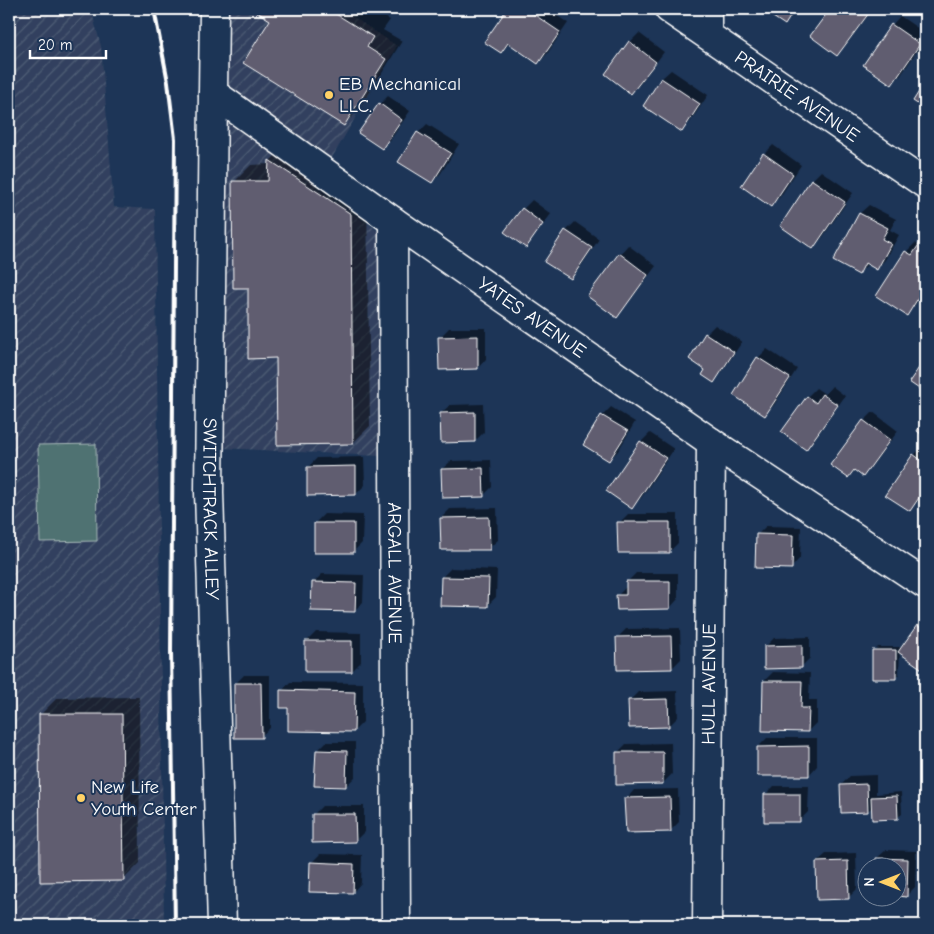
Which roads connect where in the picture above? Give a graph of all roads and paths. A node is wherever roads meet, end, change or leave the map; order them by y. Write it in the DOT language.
graph roads {
  1 [pos="214,9"];
  2 [pos="670,9"];
  3 [pos="707,21"];
  4 [pos="213,93"];
  5 [pos="925,184"];
  6 [pos="394,221"];
  7 [pos="711,442"];
  8 [pos="925,584"];
  9 [pos="222,925"];
  10 [pos="396,925"];
  11 [pos="707,925"];
  1 -- 4 [label="street"];
  2 -- 3 [label="street, PRAIRIE AVENUE"];
  3 -- 5 [label="street, PRAIRIE AVENUE"];
  4 -- 6 [label="street, YATES AVENUE"];
  4 -- 9 [label="street, SWITCHTRACK ALLEY"];
  6 -- 7 [label="street, YATES AVENUE"];
  6 -- 10 [label="street, ARGALL AVENUE"];
  7 -- 8 [label="street, YATES AVENUE"];
  7 -- 11 [label="street, HULL AVENUE"];
}
